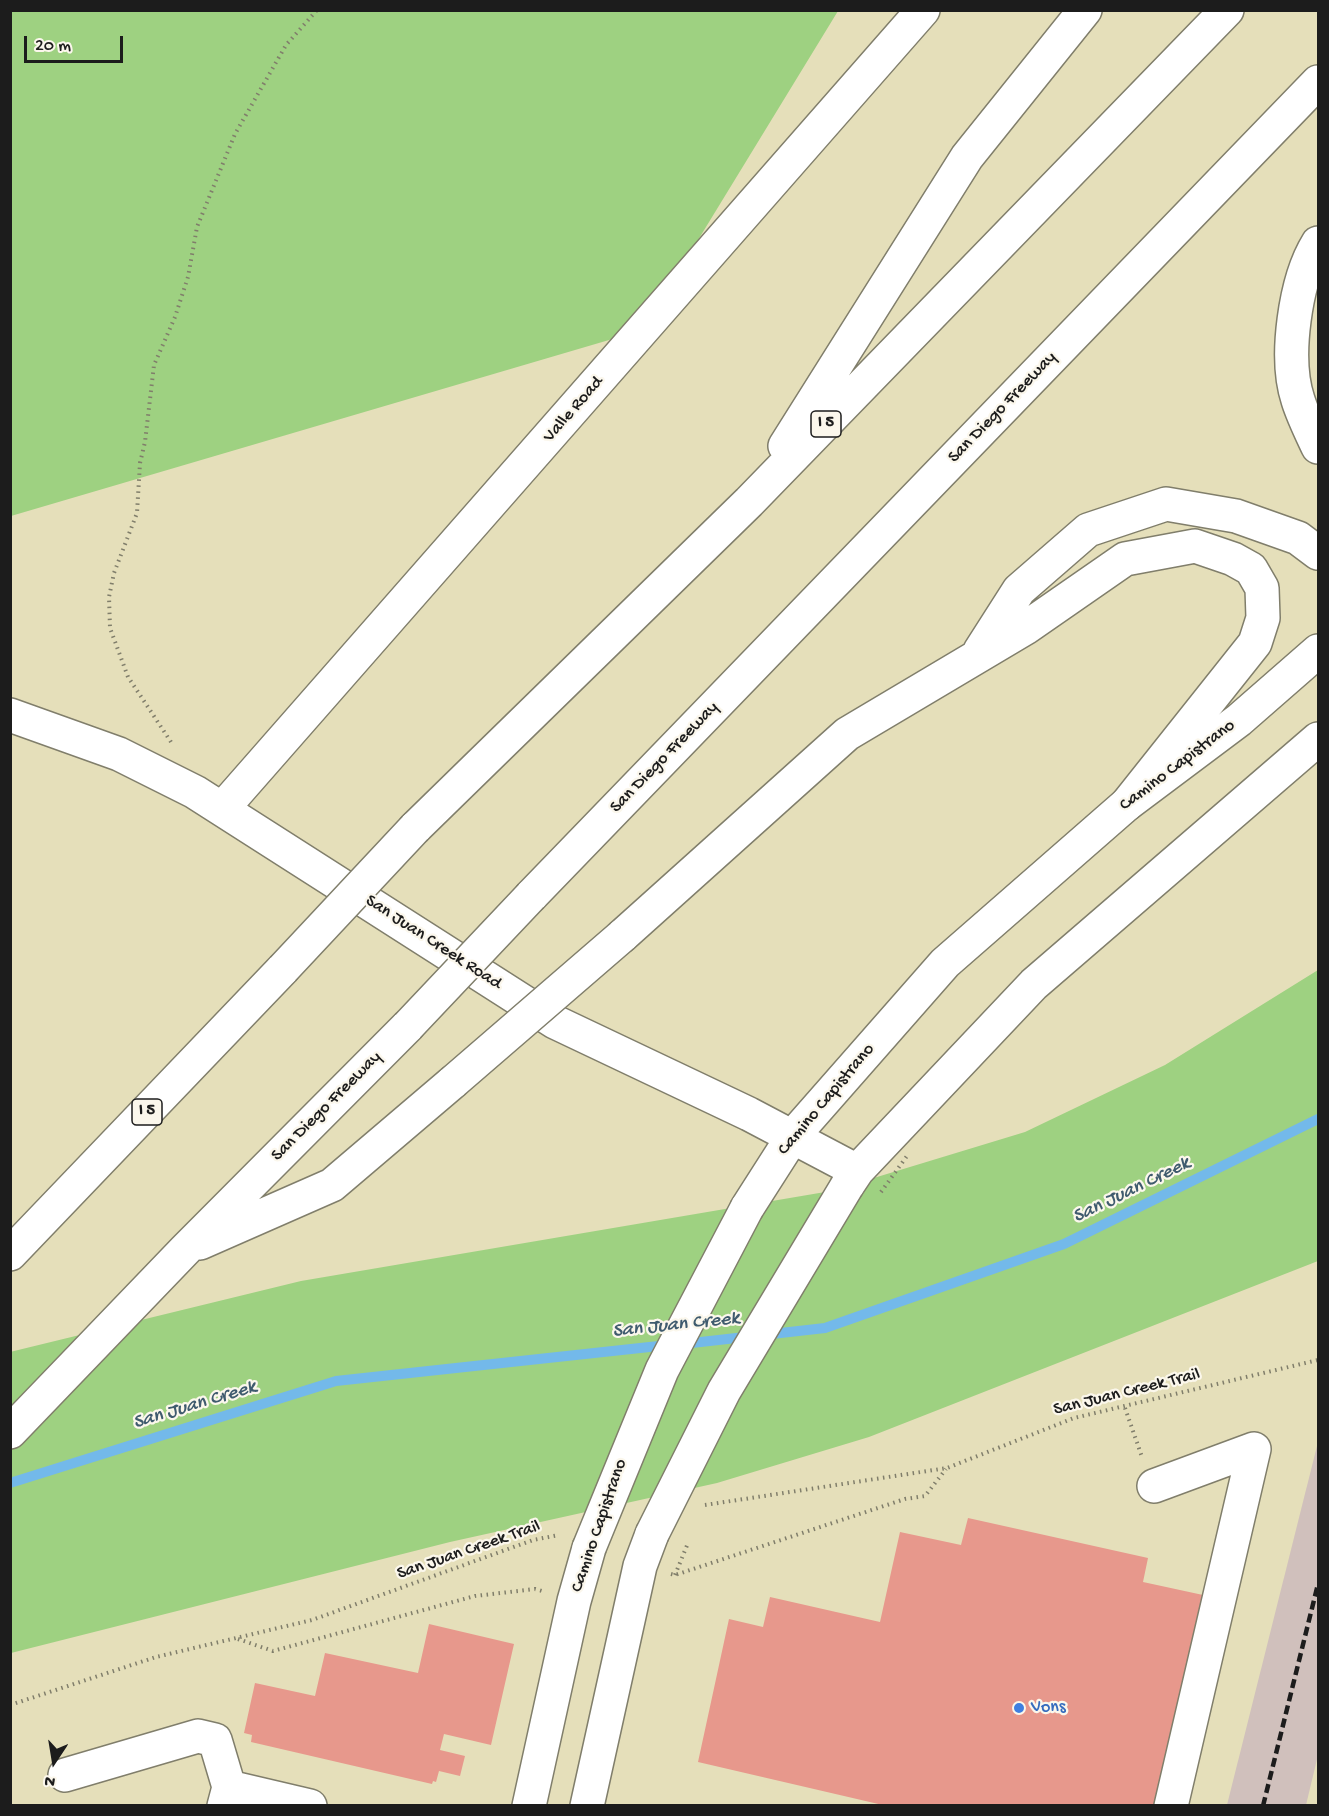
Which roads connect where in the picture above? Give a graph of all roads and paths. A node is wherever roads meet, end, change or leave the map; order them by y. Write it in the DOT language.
graph roads {
  1 [pos="317,10"];
  2 [pos="923,10"];
  3 [pos="1085,10"];
  4 [pos="1227,10"];
  5 [pos="1318,82"];
  6 [pos="1318,243"];
  7 [pos="1297,399"];
  8 [pos="1318,426"];
  9 [pos="1318,447"];
  10 [pos="749,502"];
  11 [pos="1318,553"];
  12 [pos="1318,651"];
  13 [pos="977,656"];
  14 [pos="10,715"];
  15 [pos="1318,739"];
  16 [pos="209,800"];
  17 [pos="1127,804"];
  18 [pos="793,1136"];
  19 [pos="852,1179"];
  20 [pos="10,1254"];
  21 [pos="177,1258"];
  22 [pos="1318,1360"];
  23 [pos="1125,1407"];
  24 [pos="10,1432"];
  25 [pos="947,1468"];
  26 [pos="1154,1486"];
  27 [pos="696,1507"];
  28 [pos="690,1538"];
  29 [pos="578,1540"];
  30 [pos="640,1566"];
  31 [pos="675,1575"];
  32 [pos="574,1600"];
  33 [pos="238,1639"];
  34 [pos="10,1705"];
  35 [pos="66,1775"];
  36 [pos="226,1796"];
  37 [pos="595,1804"];
  38 [pos="310,1806"];
  39 [pos="529,1806"];
  40 [pos="1171,1806"];
  1 -- 16 [label="path"];
  2 -- 16 [label="main road, Valle Road"];
  3 -- 10 [label="main road"];
  4 -- 10 [label="main road, I 5"];
  5 -- 21 [label="main road, San Diego Freeway, bridge"];
  6 -- 7 [label="main road"];
  7 -- 8 [label="main road"];
  7 -- 9 [label="main road"];
  10 -- 20 [label="main road, I 5, bridge"];
  11 -- 13 [label="main road"];
  12 -- 17 [label="main road, Camino Capistrano"];
  13 -- 17 [label="main road"];
  13 -- 21 [label="main road, bridge"];
  14 -- 16 [label="main road, San Juan Creek Road"];
  15 -- 19 [label="main road"];
  16 -- 18 [label="main road, San Juan Creek Road"];
  17 -- 18 [label="main road, Camino Capistrano"];
  18 -- 19 [label="main road, San Juan Creek Road"];
  18 -- 29 [label="main road, Camino Capistrano, bridge"];
  19 -- 30 [label="main road, bridge"];
  21 -- 24 [label="main road, San Diego Freeway"];
  22 -- 23 [label="path, San Juan Creek Trail"];
  23 -- 25 [label="path, San Juan Creek Trail"];
  23 -- 26 [label="path"];
  25 -- 27 [label="path, San Juan Creek Trail"];
  25 -- 31 [label="path"];
  26 -- 40 [label="main road"];
  28 -- 31 [label="path"];
  29 -- 32 [label="main road, Camino Capistrano"];
  29 -- 33 [label="path, San Juan Creek Trail"];
  30 -- 31 [label="path"];
  30 -- 37 [label="main road"];
  32 -- 33 [label="path"];
  32 -- 39 [label="main road, Camino Capistrano"];
  33 -- 34 [label="path, San Juan Creek Trail"];
  35 -- 36 [label="main road"];
  36 -- 38 [label="main road"];
}
